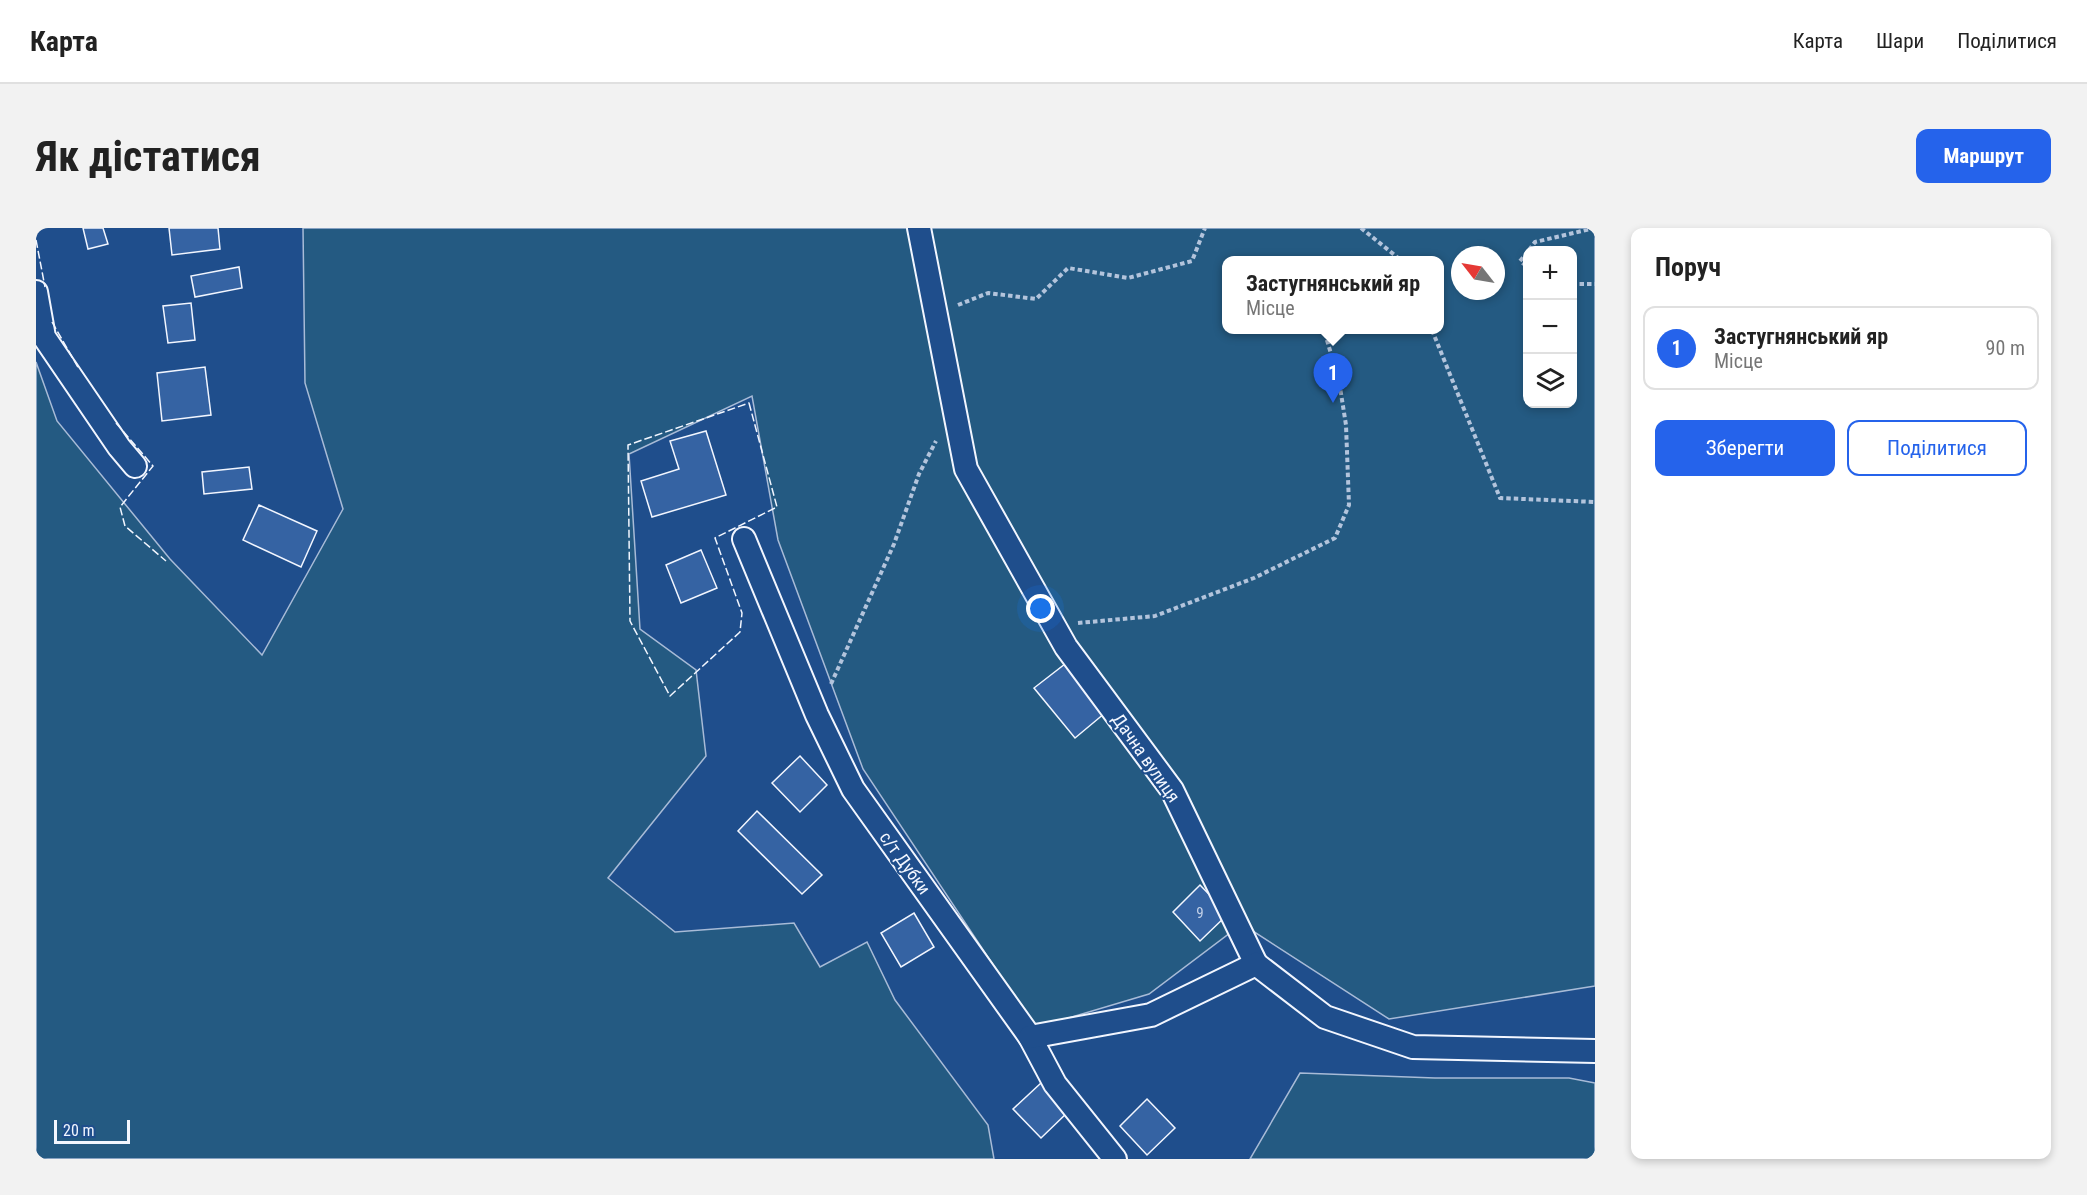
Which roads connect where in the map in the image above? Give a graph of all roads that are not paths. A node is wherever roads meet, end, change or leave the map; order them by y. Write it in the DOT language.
graph roads {
  1 [pos="919,228"];
  2 [pos="36,292"];
  3 [pos="135,466"];
  4 [pos="744,539"];
  5 [pos="1256,964"];
  6 [pos="1030,1037"];
  7 [pos="1595,1051"];
  8 [pos="1115,1159"];
  1 -- 5 [label="street, Дачна вулиця"];
  2 -- 3 [label="street"];
  4 -- 6 [label="street, с/т Дубки"];
  5 -- 6 [label="street"];
  5 -- 7 [label="street"];
  6 -- 8 [label="street, с/т Дубки"];
}
